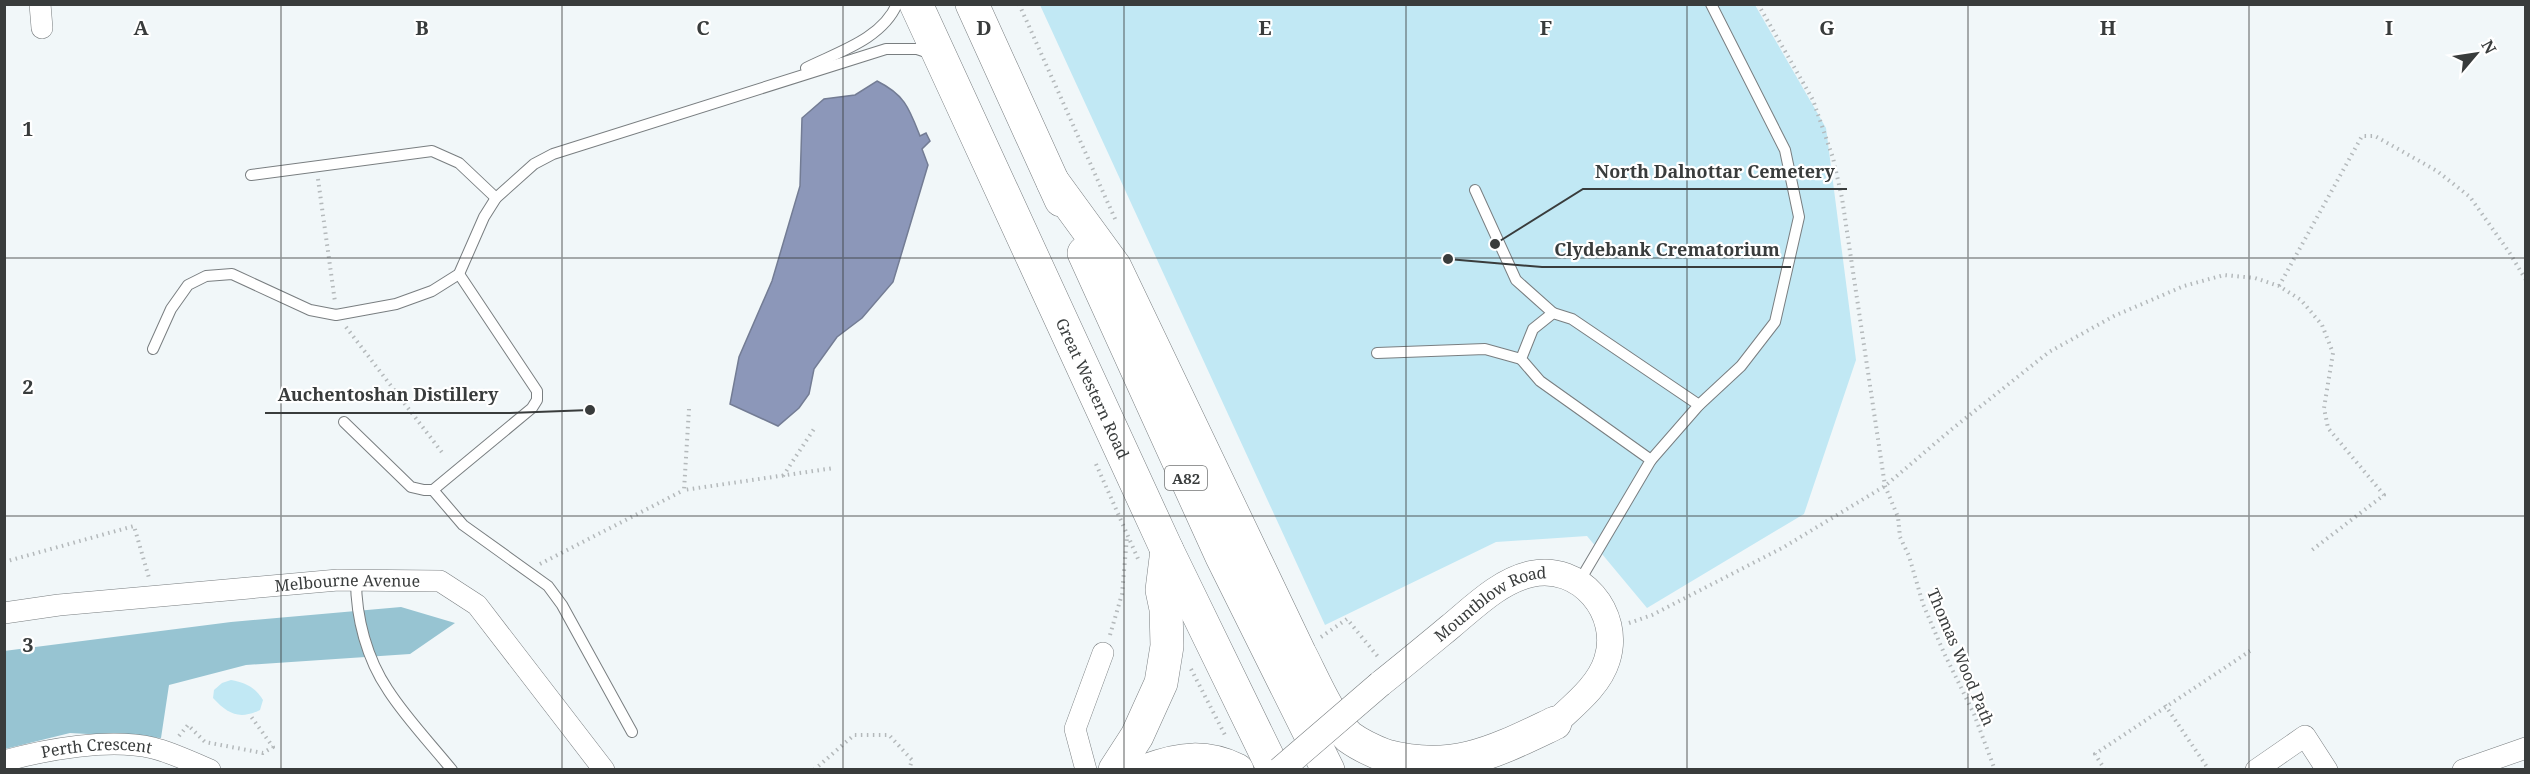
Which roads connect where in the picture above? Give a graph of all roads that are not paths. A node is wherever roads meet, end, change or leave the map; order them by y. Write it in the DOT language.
graph roads {
  1 [pos="40,4"];
  2 [pos="897,4"];
  3 [pos="916,4"];
  4 [pos="972,4"];
  5 [pos="1711,4"];
  6 [pos="42,28"];
  7 [pos="942,60"];
  8 [pos="777,83"];
  9 [pos="251,175"];
  10 [pos="1053,182"];
  11 [pos="1475,190"];
  12 [pos="496,198"];
  13 [pos="459,274"];
  14 [pos="1553,313"];
  15 [pos="153,350"];
  16 [pos="1377,353"];
  17 [pos="1521,359"];
  18 [pos="1699,405"];
  19 [pos="344,422"];
  20 [pos="1651,460"];
  21 [pos="433,490"];
  22 [pos="1167,550"];
  23 [pos="356,580"];
  24 [pos="1579,582"];
  25 [pos="4,613"];
  26 [pos="1103,653"];
  27 [pos="1555,723"];
  28 [pos="632,732"];
  29 [pos="2526,748"];
  30 [pos="14,763"];
  31 [pos="210,770"];
  32 [pos="452,770"];
  33 [pos="604,770"];
  34 [pos="1086,770"];
  35 [pos="1115,770"];
  36 [pos="1148,770"];
  37 [pos="1238,770"];
  38 [pos="1274,770"];
  39 [pos="1280,770"];
  40 [pos="1328,770"];
  41 [pos="1515,770"];
  42 [pos="2256,770"];
  43 [pos="2327,770"];
  44 [pos="2463,770"];
  1 -- 6 [label="street"];
  2 -- 8 [label="lane"];
  3 -- 7 [label="main road, Great Western Road / A82"];
  4 -- 10 [label="main road, A82"];
  5 -- 18 [label="lane"];
  7 -- 8 [label="lane"];
  7 -- 22 [label="main road, Great Western Road / A82"];
  8 -- 12 [label="lane"];
  9 -- 12 [label="lane"];
  10 -- 27 [label="main road"];
  10 -- 40 [label="main road, A82"];
  11 -- 14 [label="lane"];
  12 -- 13 [label="lane"];
  13 -- 15 [label="lane"];
  13 -- 21 [label="lane"];
  14 -- 17 [label="lane"];
  14 -- 18 [label="lane"];
  16 -- 17 [label="lane"];
  17 -- 20 [label="lane"];
  18 -- 20 [label="lane"];
  19 -- 21 [label="lane"];
  20 -- 24 [label="lane"];
  21 -- 28 [label="lane"];
  22 -- 35 [label="main road"];
  22 -- 38 [label="main road, Great Western Road / A82"];
  23 -- 25 [label="street, Melbourne Avenue"];
  23 -- 32 [label="lane"];
  23 -- 33 [label="street, Melbourne Avenue"];
  24 -- 27 [label="street, Mountblow Road"];
  24 -- 39 [label="street, Mountblow Road, bridge"];
  26 -- 34 [label="street"];
  27 -- 41 [label="main road"];
  29 -- 44 [label="street"];
  30 -- 31 [label="street, Perth Crescent"];
  36 -- 37 [label="main road"];
  42 -- 43 [label="street"];
}
